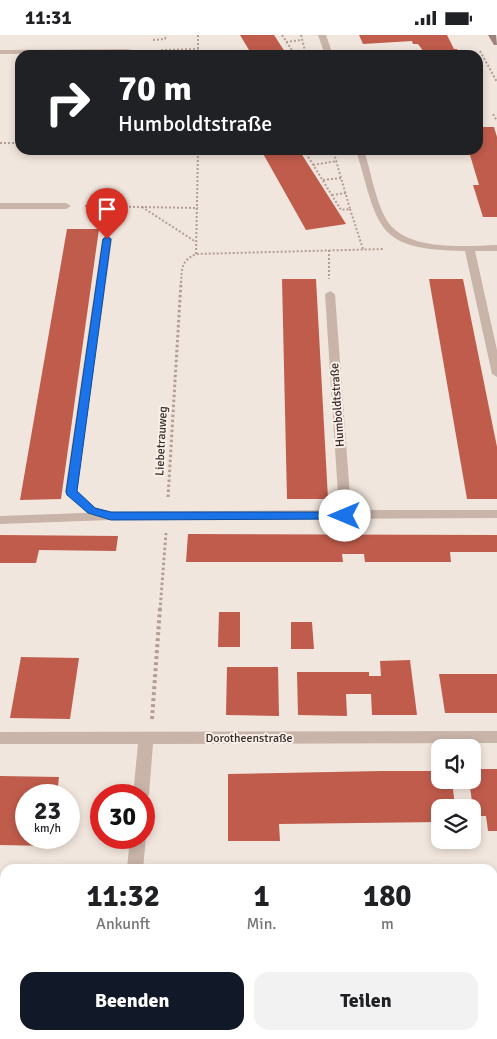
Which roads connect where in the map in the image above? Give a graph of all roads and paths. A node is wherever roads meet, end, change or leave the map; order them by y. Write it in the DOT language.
graph roads {
  1 [pos="198,35"];
  2 [pos="282,35"];
  3 [pos="301,35"];
  4 [pos="322,35"];
  5 [pos="492,35"];
  6 [pos="302,40"];
  7 [pos="101,42"];
  8 [pos="286,42"];
  9 [pos="497,43"];
  10 [pos="198,49"];
  11 [pos="99,50"];
  12 [pos="159,50"];
  13 [pos="291,50"];
  14 [pos="305,50"];
  15 [pos="327,50"];
  16 [pos="0,51"];
  17 [pos="15,51"];
  18 [pos="483,56"];
  19 [pos="497,82"];
  20 [pos="493,114"];
  21 [pos="497,121"];
  22 [pos="0,143"];
  23 [pos="15,143"];
  24 [pos="198,155"];
  25 [pos="308,155"];
  26 [pos="335,155"];
  27 [pos="362,155"];
  28 [pos="337,161"];
  29 [pos="314,165"];
  30 [pos="341,178"];
  31 [pos="323,181"];
  32 [pos="346,193"];
  33 [pos="332,195"];
  34 [pos="0,206"];
  35 [pos="66,206"];
  36 [pos="142,207"];
  37 [pos="198,207"];
  38 [pos="350,209"];
  39 [pos="107,239"];
  40 [pos="196,242"];
  41 [pos="392,248"];
  42 [pos="469,248"];
  43 [pos="497,248"];
  44 [pos="363,249"];
  45 [pos="328,250"];
  46 [pos="196,254"];
  47 [pos="330,294"];
  48 [pos="497,374"];
  49 [pos="497,515"];
  50 [pos="111,516"];
  51 [pos="167,516"];
  52 [pos="345,516"];
  53 [pos="0,520"];
  54 [pos="497,737"];
  55 [pos="0,738"];
  56 [pos="146,739"];
  57 [pos="142,784"];
  58 [pos="137,849"];
  59 [pos="135,864"];
  1 -- 10 [label="path"];
  2 -- 8 [label="path"];
  3 -- 6 [label="path"];
  4 -- 15 [label="street"];
  5 -- 9 [label="main road"];
  6 -- 8 [label="path"];
  6 -- 14 [label="path"];
  7 -- 11 [label="street"];
  8 -- 13 [label="path"];
  10 -- 12 [label="path"];
  16 -- 17 [label="street"];
  18 -- 19 [label="path"];
  20 -- 21 [label="path"];
  22 -- 23 [label="path"];
  24 -- 37 [label="path"];
  25 -- 29 [label="path"];
  26 -- 28 [label="path"];
  27 -- 42 [label="street"];
  28 -- 29 [label="path"];
  28 -- 30 [label="path"];
  29 -- 31 [label="path"];
  30 -- 31 [label="path"];
  30 -- 32 [label="path"];
  31 -- 33 [label="path"];
  32 -- 33 [label="path"];
  32 -- 38 [label="path"];
  33 -- 38 [label="path"];
  34 -- 35 [label="street"];
  35 -- 36 [label="path"];
  36 -- 37 [label="path"];
  36 -- 40 [label="path"];
  37 -- 40 [label="path"];
  38 -- 44 [label="path"];
  39 -- 50 [label="street"];
  40 -- 46 [label="path"];
  41 -- 44 [label="path"];
  42 -- 43 [label="street"];
  42 -- 48 [label="street"];
  44 -- 45 [label="path"];
  45 -- 46 [label="path"];
  45 -- 47 [label="path"];
  46 -- 51 [label="path, Liebetrauweg"];
  47 -- 52 [label="street, Humboldtstraße"];
  49 -- 52 [label="street"];
  50 -- 51 [label="street"];
  50 -- 53 [label="street"];
  51 -- 52 [label="street"];
  51 -- 56 [label="path, Liebetrauweg"];
  54 -- 56 [label="street, Dorotheenstraße"];
  55 -- 56 [label="street, Dorotheenstraße"];
  56 -- 57 [label="street"];
  58 -- 59 [label="street"];
}
